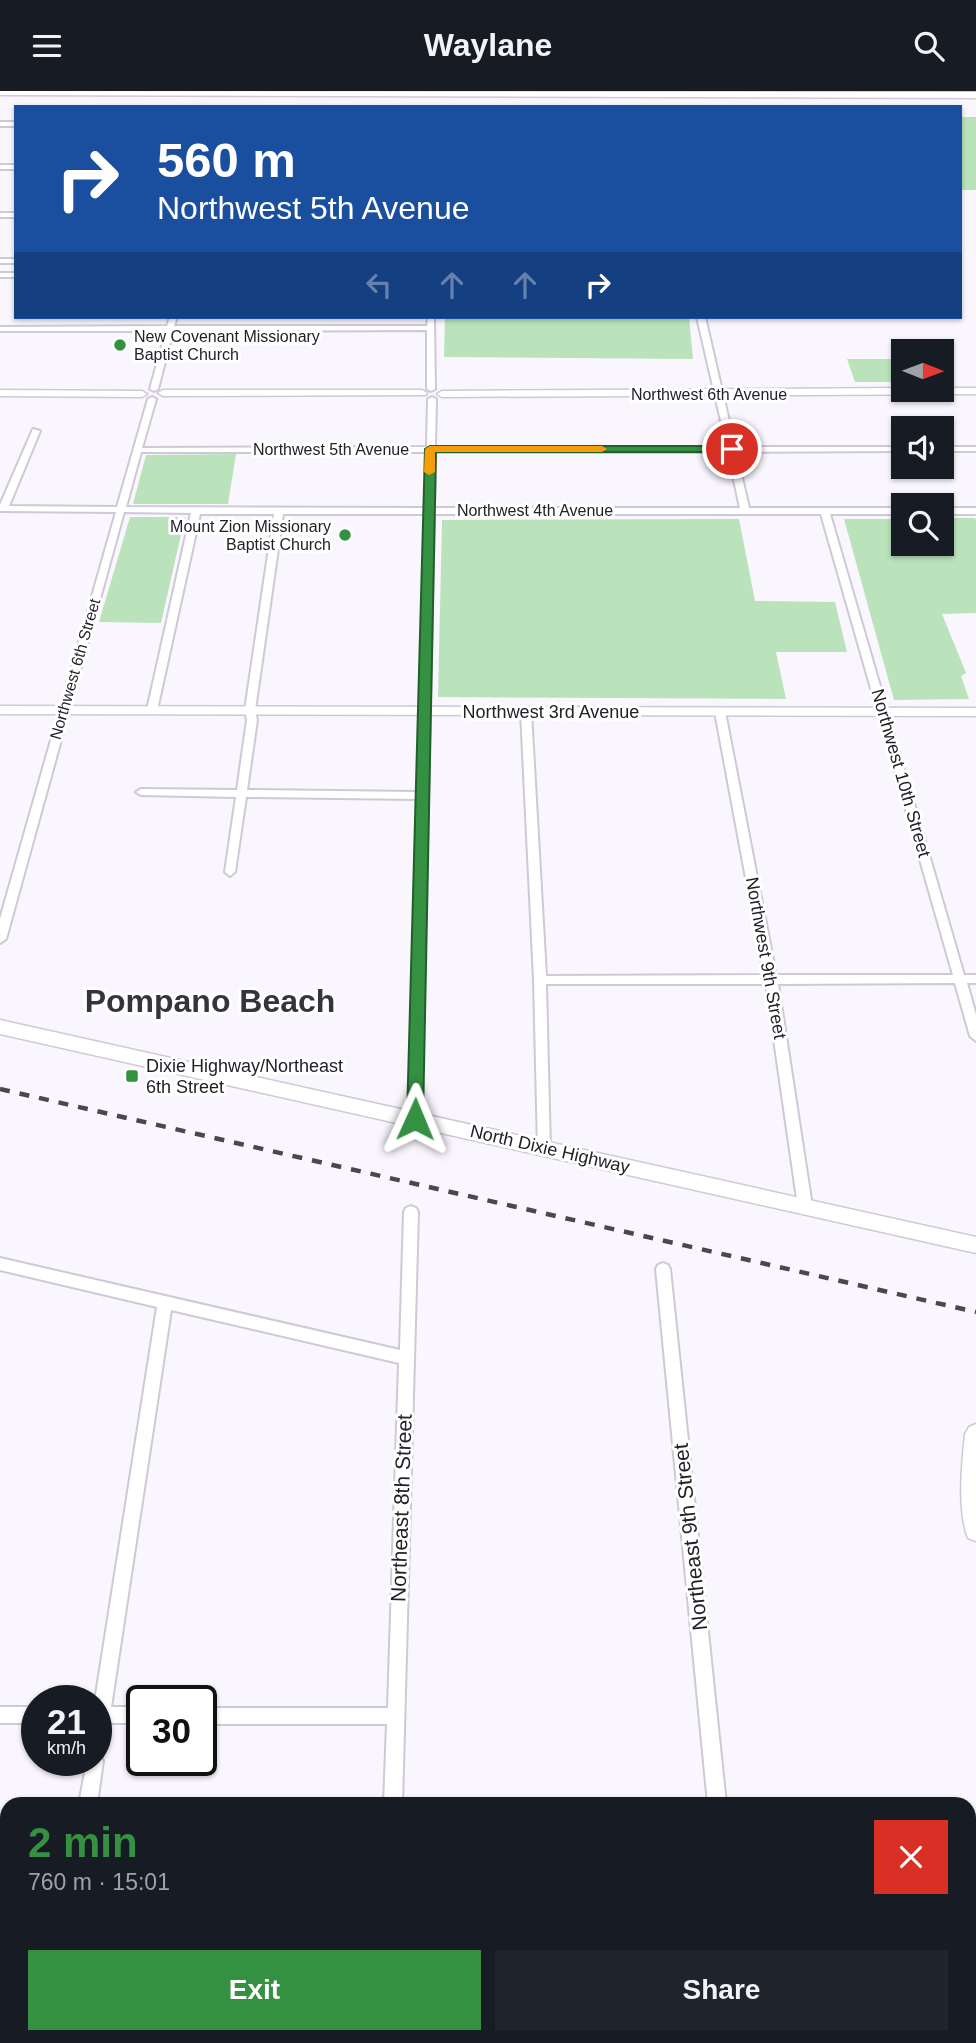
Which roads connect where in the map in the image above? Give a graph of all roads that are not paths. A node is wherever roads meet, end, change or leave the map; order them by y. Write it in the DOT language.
graph roads {
  1 [pos="807,91"];
  2 [pos="454,93"];
  3 [pos="976,93"];
  4 [pos="0,96"];
  5 [pos="172,319"];
  6 [pos="431,319"];
  7 [pos="701,319"];
  8 [pos="0,328"];
  9 [pos="170,328"];
  10 [pos="431,328"];
  11 [pos="976,391"];
  12 [pos="0,393"];
  13 [pos="152,394"];
  14 [pos="432,394"];
  15 [pos="718,394"];
  16 [pos="36,431"];
  17 [pos="430,449"];
  18 [pos="732,449"];
  19 [pos="891,449"];
  20 [pos="954,449"];
  21 [pos="976,449"];
  22 [pos="137,450"];
  23 [pos="2,508"];
  24 [pos="120,510"];
  25 [pos="428,510"];
  26 [pos="745,510"];
  27 [pos="196,511"];
  28 [pos="279,511"];
  29 [pos="825,511"];
  30 [pos="891,511"];
  31 [pos="954,511"];
  32 [pos="976,511"];
  33 [pos="0,710"];
  34 [pos="63,710"];
  35 [pos="152,710"];
  36 [pos="250,710"];
  37 [pos="425,712"];
  38 [pos="526,712"];
  39 [pos="720,712"];
  40 [pos="883,712"];
  41 [pos="976,712"];
  42 [pos="141,792"];
  43 [pos="241,792"];
  44 [pos="423,796"];
  45 [pos="230,872"];
  46 [pos="0,939"];
  47 [pos="771,979"];
  48 [pos="961,979"];
  49 [pos="976,979"];
  50 [pos="540,980"];
  51 [pos="0,1027"];
  52 [pos="976,1036"];
  53 [pos="415,1119"];
  54 [pos="544,1149"];
  55 [pos="805,1206"];
  56 [pos="411,1212"];
  57 [pos="976,1245"];
  58 [pos="0,1264"];
  59 [pos="663,1269"];
  60 [pos="165,1302"];
  61 [pos="406,1358"];
  62 [pos="976,1434"];
  63 [pos="976,1530"];
  64 [pos="104,1685"];
  65 [pos="0,1715"];
  66 [pos="21,1715"];
  67 [pos="217,1716"];
  68 [pos="395,1716"];
  69 [pos="93,1776"];
  70 [pos="89,1797"];
  71 [pos="393,1797"];
  72 [pos="716,1797"];
  1 -- 3 [label="highway"];
  2 -- 3 [label="highway"];
  2 -- 4 [label="highway"];
  2 -- 4 [label="highway"];
  5 -- 9 [label="street, Northwest 6th Street"];
  6 -- 10 [label="street"];
  7 -- 15 [label="street"];
  8 -- 9 [label="street"];
  9 -- 10 [label="street"];
  9 -- 13 [label="street, Northwest 6th Street"];
  10 -- 14 [label="street"];
  11 -- 15 [label="street, Northwest 6th Avenue"];
  12 -- 13 [label="street, Northwest 6th Avenue"];
  13 -- 14 [label="street, Northwest 6th Avenue"];
  13 -- 22 [label="street, Northwest 6th Street"];
  14 -- 15 [label="street, Northwest 6th Avenue"];
  14 -- 17 [label="street"];
  15 -- 18 [label="street"];
  16 -- 23 [label="street"];
  17 -- 18 [label="street, Northwest 5th Avenue"];
  17 -- 22 [label="street, Northwest 5th Avenue"];
  17 -- 25 [label="street"];
  18 -- 19 [label="street, Northwest 5th Avenue"];
  18 -- 26 [label="street"];
  20 -- 21 [label="street"];
  22 -- 24 [label="street, Northwest 6th Street"];
  23 -- 24 [label="street, Northwest 4th Avenue"];
  24 -- 27 [label="street, Northwest 4th Avenue"];
  24 -- 34 [label="street, Northwest 6th Street"];
  25 -- 26 [label="street, Northwest 4th Avenue"];
  25 -- 28 [label="street, Northwest 4th Avenue"];
  25 -- 37 [label="street"];
  26 -- 29 [label="street, Northwest 4th Avenue"];
  27 -- 28 [label="street, Northwest 4th Avenue"];
  27 -- 35 [label="street"];
  28 -- 36 [label="street"];
  29 -- 30 [label="street, Northwest 4th Avenue"];
  29 -- 40 [label="street, Northwest 10th Street"];
  31 -- 32 [label="street"];
  33 -- 34 [label="street, Northwest 3rd Avenue"];
  34 -- 35 [label="street, Northwest 3rd Avenue"];
  34 -- 46 [label="street, Northwest 6th Street"];
  35 -- 36 [label="street, Northwest 3rd Avenue"];
  36 -- 37 [label="street, Northwest 3rd Avenue"];
  36 -- 43 [label="street"];
  37 -- 38 [label="street, Northwest 3rd Avenue"];
  37 -- 44 [label="street"];
  38 -- 39 [label="street, Northwest 3rd Avenue"];
  38 -- 50 [label="street"];
  39 -- 40 [label="street, Northwest 3rd Avenue"];
  39 -- 47 [label="street, Northwest 9th Street"];
  40 -- 41 [label="street, Northwest 3rd Avenue"];
  40 -- 48 [label="street, Northwest 10th Street"];
  42 -- 43 [label="street"];
  43 -- 44 [label="street"];
  43 -- 45 [label="street"];
  44 -- 53 [label="street"];
  47 -- 48 [label="street"];
  47 -- 50 [label="street"];
  47 -- 55 [label="street, Northwest 9th Street"];
  48 -- 49 [label="street"];
  48 -- 52 [label="street, Northwest 10th Street"];
  50 -- 54 [label="street"];
  51 -- 53 [label="street, North Dixie Highway"];
  53 -- 54 [label="street, North Dixie Highway"];
  54 -- 55 [label="street, North Dixie Highway"];
  55 -- 57 [label="street, North Dixie Highway"];
  56 -- 61 [label="street, Northeast 8th Street"];
  58 -- 60 [label="street"];
  59 -- 72 [label="street, Northeast 9th Street"];
  60 -- 61 [label="street"];
  60 -- 64 [label="street"];
  61 -- 68 [label="street, Northeast 8th Street"];
  62 -- 63 [label="street"];
  65 -- 66 [label="street"];
  67 -- 68 [label="street"];
  68 -- 71 [label="street, Northeast 8th Street"];
  69 -- 70 [label="street"];
}
